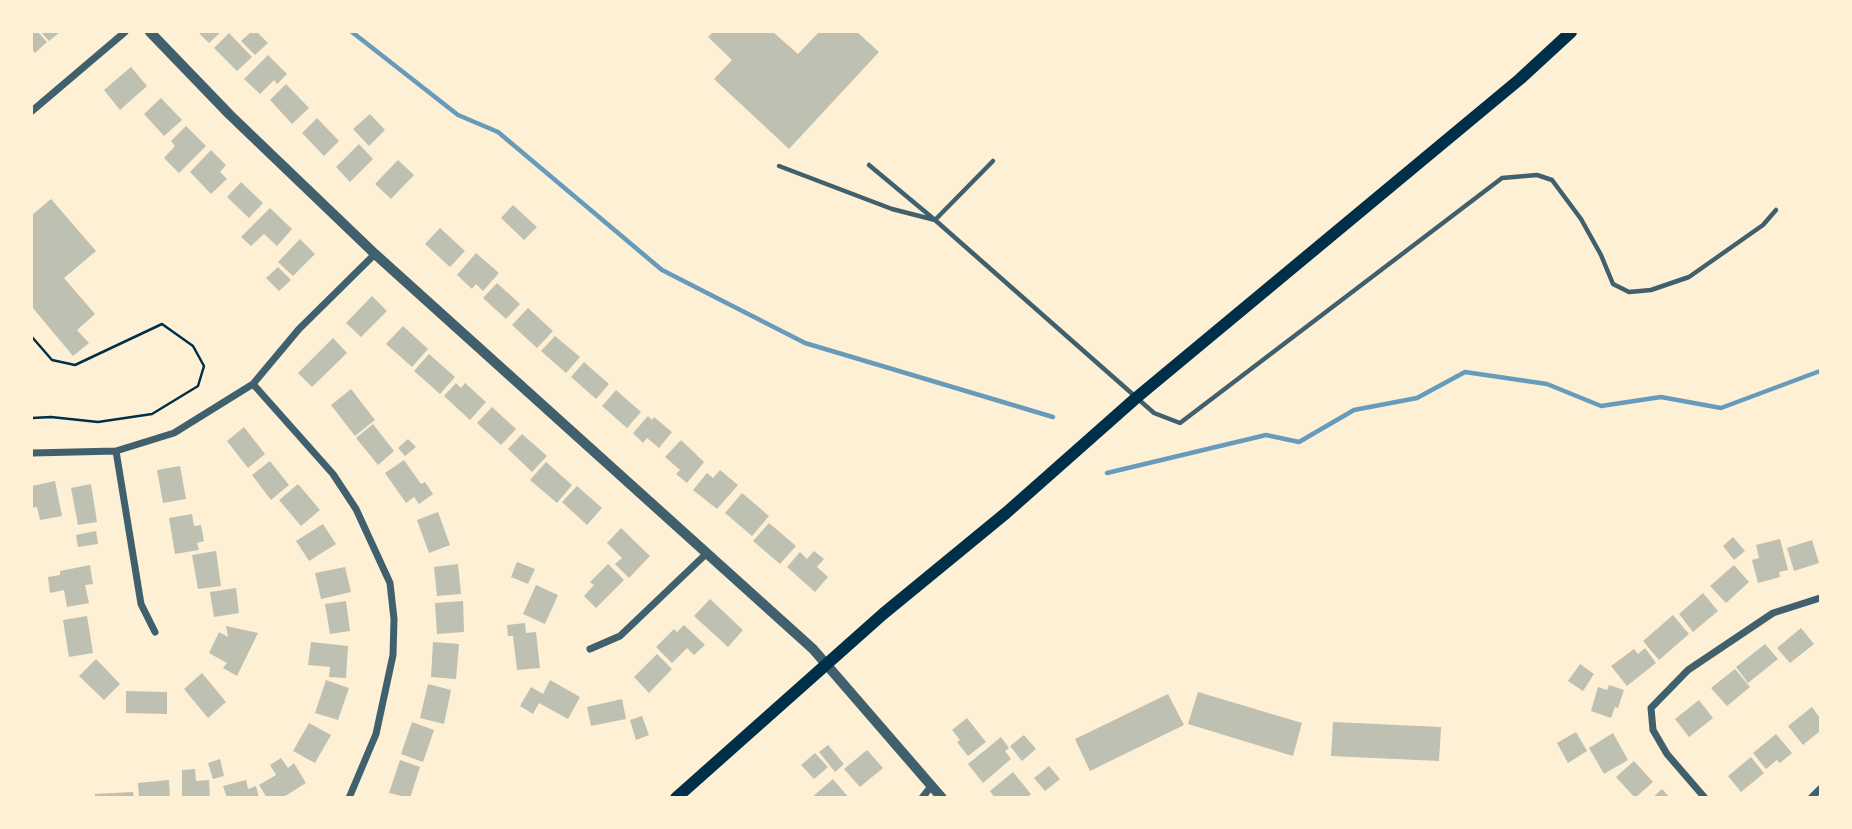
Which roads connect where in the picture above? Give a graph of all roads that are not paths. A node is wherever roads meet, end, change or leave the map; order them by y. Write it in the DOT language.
graph roads {
  1 [pos="125,32"];
  2 [pos="150,32"];
  3 [pos="1571,32"];
  4 [pos="32,111"];
  5 [pos="993,161"];
  6 [pos="869,165"];
  7 [pos="779,166"];
  8 [pos="1776,210"];
  9 [pos="935,220"];
  10 [pos="375,254"];
  11 [pos="253,384"];
  12 [pos="1136,398"];
  13 [pos="116,451"];
  14 [pos="32,453"];
  15 [pos="706,554"];
  16 [pos="1821,598"];
  17 [pos="155,632"];
  18 [pos="590,649"];
  19 [pos="827,665"];
  20 [pos="932,785"];
  21 [pos="1821,789"];
  22 [pos="349,797"];
  23 [pos="676,797"];
  24 [pos="922,797"];
  25 [pos="942,797"];
  26 [pos="1705,797"];
  27 [pos="1811,797"];
  1 -- 4 [label="street"];
  2 -- 10 [label="street"];
  3 -- 12 [label="main road"];
  5 -- 9 [label="lane"];
  6 -- 9 [label="lane"];
  7 -- 9 [label="lane"];
  8 -- 12 [label="lane"];
  9 -- 12 [label="lane"];
  10 -- 11 [label="street"];
  10 -- 15 [label="street"];
  11 -- 13 [label="street"];
  11 -- 22 [label="street"];
  12 -- 19 [label="main road"];
  13 -- 14 [label="street"];
  13 -- 17 [label="street"];
  15 -- 18 [label="street"];
  15 -- 19 [label="street"];
  16 -- 26 [label="street"];
  19 -- 20 [label="street"];
  19 -- 23 [label="main road"];
  20 -- 24 [label="street"];
  20 -- 25 [label="street"];
  21 -- 27 [label="street"];
}
